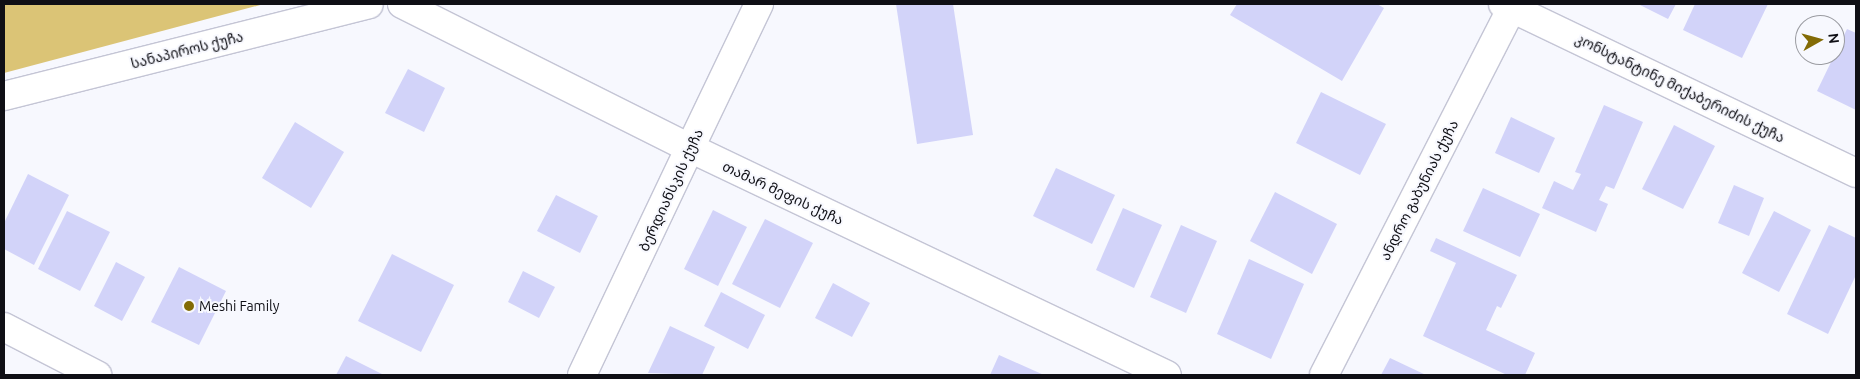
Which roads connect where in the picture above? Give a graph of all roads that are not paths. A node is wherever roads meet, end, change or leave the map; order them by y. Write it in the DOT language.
graph roads {
  1 [pos="369,4"];
  2 [pos="402,4"];
  3 [pos="759,4"];
  4 [pos="1509,5"];
  5 [pos="4,96"];
  6 [pos="690,148"];
  7 [pos="1856,173"];
  8 [pos="4,327"];
  9 [pos="97,375"];
  10 [pos="582,375"];
  11 [pos="1167,375"];
  12 [pos="1324,375"];
  1 -- 5 [label="street, სანაპიროს ქუჩა"];
  2 -- 6 [label="street, თამარ მეფის ქუჩა"];
  3 -- 6 [label="street, ბერდიანსკის ქუჩა"];
  4 -- 7 [label="street, კონსტანტინე მიქაბერიძის ქუჩა"];
  4 -- 12 [label="street, ანდრო გაბუნიას ქუჩა"];
  6 -- 10 [label="street, ბერდიანსკის ქუჩა"];
  6 -- 11 [label="street, თამარ მეფის ქუჩა"];
  8 -- 9 [label="street"];
}
